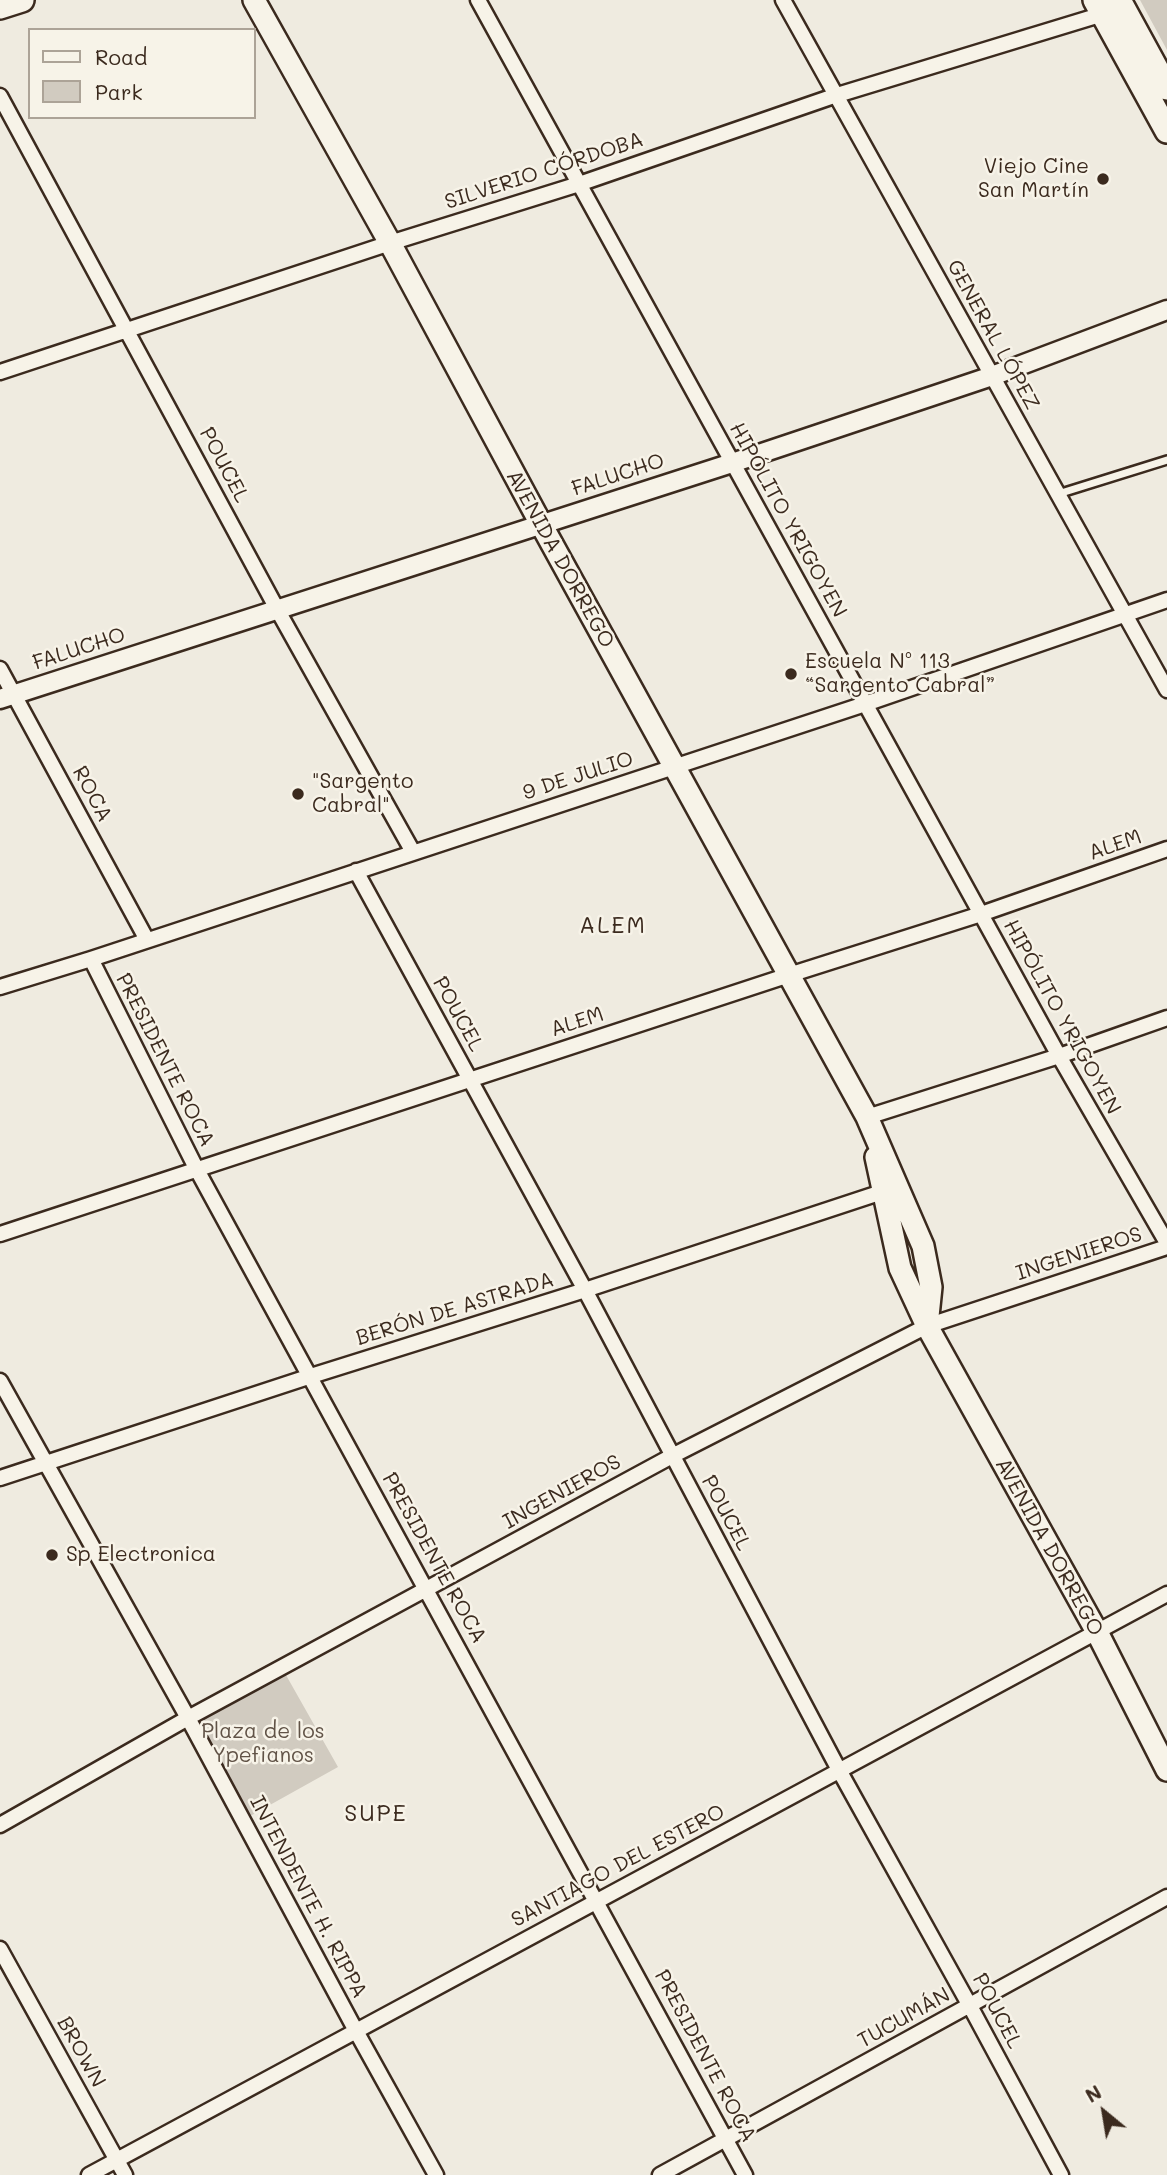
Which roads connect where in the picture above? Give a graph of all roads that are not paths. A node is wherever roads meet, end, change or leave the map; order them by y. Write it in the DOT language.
graph roads {
  1 [pos="22,0"];
  2 [pos="254,0"];
  3 [pos="478,0"];
  4 [pos="783,0"];
  5 [pos="1106,5"];
  6 [pos="0,7"];
  7 [pos="1167,88"];
  8 [pos="0,96"];
  9 [pos="834,96"];
  10 [pos="1167,131"];
  11 [pos="579,184"];
  12 [pos="390,243"];
  13 [pos="1167,310"];
  14 [pos="128,331"];
  15 [pos="0,372"];
  16 [pos="992,376"];
  17 [pos="1167,460"];
  18 [pos="732,463"];
  19 [pos="1058,494"];
  20 [pos="541,524"];
  21 [pos="1167,600"];
  22 [pos="277,609"];
  23 [pos="1125,613"];
  24 [pos="0,668"];
  25 [pos="1167,690"];
  26 [pos="7,696"];
  27 [pos="865,704"];
  28 [pos="674,766"];
  29 [pos="1167,849"];
  30 [pos="413,852"];
  31 [pos="356,871"];
  32 [pos="981,914"];
  33 [pos="147,940"];
  34 [pos="91,959"];
  35 [pos="789,975"];
  36 [pos="0,987"];
  37 [pos="1167,1018"];
  38 [pos="1059,1056"];
  39 [pos="470,1079"];
  40 [pos="867,1117"];
  41 [pos="196,1168"];
  42 [pos="883,1192"];
  43 [pos="913,1221"];
  44 [pos="0,1234"];
  45 [pos="1167,1245"];
  46 [pos="585,1290"];
  47 [pos="927,1326"];
  48 [pos="311,1376"];
  49 [pos="0,1381"];
  50 [pos="672,1456"];
  51 [pos="47,1463"];
  52 [pos="0,1478"];
  53 [pos="427,1590"];
  54 [pos="1167,1594"];
  55 [pos="1097,1632"];
  56 [pos="188,1718"];
  57 [pos="839,1770"];
  58 [pos="1167,1770"];
  59 [pos="0,1825"];
  60 [pos="1167,1897"];
  61 [pos="597,1901"];
  62 [pos="0,1949"];
  63 [pos="971,2006"];
  64 [pos="356,2031"];
  65 [pos="727,2140"];
  66 [pos="117,2160"];
  67 [pos="89,2175"];
  68 [pos="125,2175"];
  69 [pos="436,2175"];
  70 [pos="660,2175"];
  71 [pos="745,2175"];
  72 [pos="1061,2175"];
  1 -- 6 [label="main road"];
  2 -- 12 [label="main road, AVENIDA DORREGO"];
  3 -- 11 [label="street, HIPÓLITO YRIGOYEN"];
  4 -- 9 [label="street, GENERAL LÓPEZ"];
  5 -- 7 [label="main road"];
  5 -- 9 [label="street, SILVERIO CÓRDOBA"];
  5 -- 10 [label="main road"];
  8 -- 14 [label="street, POUCEL"];
  9 -- 11 [label="street, SILVERIO CÓRDOBA"];
  9 -- 16 [label="street, GENERAL LÓPEZ"];
  11 -- 12 [label="street, SILVERIO CÓRDOBA"];
  11 -- 18 [label="street, HIPÓLITO YRIGOYEN"];
  12 -- 14 [label="street, SILVERIO CÓRDOBA"];
  12 -- 20 [label="main road, AVENIDA DORREGO"];
  13 -- 16 [label="street, FALUCHO"];
  14 -- 15 [label="street, SILVERIO CÓRDOBA"];
  14 -- 22 [label="street, POUCEL"];
  16 -- 18 [label="street, FALUCHO"];
  16 -- 19 [label="street, GENERAL LÓPEZ"];
  17 -- 19 [label="lane"];
  18 -- 20 [label="street, FALUCHO"];
  18 -- 27 [label="street, HIPÓLITO YRIGOYEN"];
  19 -- 23 [label="street, GENERAL LÓPEZ"];
  20 -- 22 [label="street, FALUCHO"];
  20 -- 28 [label="main road, AVENIDA DORREGO"];
  21 -- 23 [label="street, 9 DE JULIO"];
  22 -- 26 [label="street, FALUCHO"];
  22 -- 30 [label="street, POUCEL"];
  23 -- 25 [label="street, GENERAL LÓPEZ"];
  23 -- 27 [label="street, 9 DE JULIO"];
  24 -- 26 [label="street, ROCA"];
  26 -- 33 [label="street, ROCA"];
  27 -- 28 [label="street, 9 DE JULIO"];
  27 -- 32 [label="street, HIPÓLITO YRIGOYEN"];
  28 -- 30 [label="street, 9 DE JULIO"];
  28 -- 35 [label="main road, AVENIDA DORREGO"];
  29 -- 32 [label="street, ALEM"];
  30 -- 31 [label="street, 9 DE JULIO"];
  31 -- 33 [label="street, 9 DE JULIO"];
  31 -- 39 [label="street, POUCEL"];
  32 -- 35 [label="street, ALEM"];
  32 -- 38 [label="street, HIPÓLITO YRIGOYEN"];
  33 -- 34 [label="street, 9 DE JULIO"];
  34 -- 36 [label="street, 9 DE JULIO"];
  34 -- 41 [label="street, PRESIDENTE ROCA"];
  35 -- 39 [label="street, ALEM"];
  35 -- 40 [label="main road, AVENIDA DORREGO"];
  37 -- 38 [label="street"];
  38 -- 40 [label="street"];
  38 -- 45 [label="street, HIPÓLITO YRIGOYEN"];
  39 -- 41 [label="street, ALEM"];
  39 -- 46 [label="street, POUCEL"];
  40 -- 42 [label="main road, AVENIDA DORREGO"];
  40 -- 43 [label="main road, AVENIDA DORREGO"];
  41 -- 44 [label="street, ALEM"];
  41 -- 48 [label="street, PRESIDENTE ROCA"];
  42 -- 43 [label="street"];
  42 -- 46 [label="street, BERÓN DE ASTRADA"];
  42 -- 47 [label="main road, AVENIDA DORREGO"];
  43 -- 47 [label="main road, AVENIDA DORREGO"];
  45 -- 47 [label="street, INGENIEROS"];
  46 -- 48 [label="street, BERÓN DE ASTRADA"];
  46 -- 50 [label="street, POUCEL"];
  47 -- 50 [label="street, INGENIEROS"];
  47 -- 55 [label="main road, AVENIDA DORREGO"];
  48 -- 51 [label="street, BERÓN DE ASTRADA"];
  48 -- 53 [label="street, PRESIDENTE ROCA"];
  49 -- 51 [label="street, INTENDENTE H. RIPPA"];
  50 -- 53 [label="street, INGENIEROS"];
  50 -- 57 [label="street, POUCEL"];
  51 -- 52 [label="street, BERÓN DE ASTRADA"];
  51 -- 56 [label="street, INTENDENTE H. RIPPA"];
  53 -- 56 [label="street, INGENIEROS"];
  53 -- 61 [label="street, PRESIDENTE ROCA"];
  54 -- 55 [label="street, SANTIAGO DEL ESTERO"];
  55 -- 57 [label="street, SANTIAGO DEL ESTERO"];
  55 -- 58 [label="main road, AVENIDA DORREGO"];
  56 -- 59 [label="street, INGENIEROS"];
  56 -- 64 [label="street, INTENDENTE H. RIPPA"];
  57 -- 61 [label="street, SANTIAGO DEL ESTERO"];
  57 -- 63 [label="street, POUCEL"];
  60 -- 63 [label="street, TUCUMÁN"];
  61 -- 64 [label="street, SANTIAGO DEL ESTERO"];
  61 -- 65 [label="street, PRESIDENTE ROCA"];
  62 -- 66 [label="street, BROWN"];
  63 -- 65 [label="street, TUCUMÁN"];
  63 -- 72 [label="street, POUCEL"];
  64 -- 66 [label="street, SANTIAGO DEL ESTERO"];
  64 -- 69 [label="street, INTENDENTE H. RIPPA"];
  65 -- 70 [label="street, TUCUMÁN"];
  65 -- 71 [label="street, PRESIDENTE ROCA"];
  66 -- 67 [label="street, SANTIAGO DEL ESTERO"];
  66 -- 68 [label="street, BROWN"];
}
